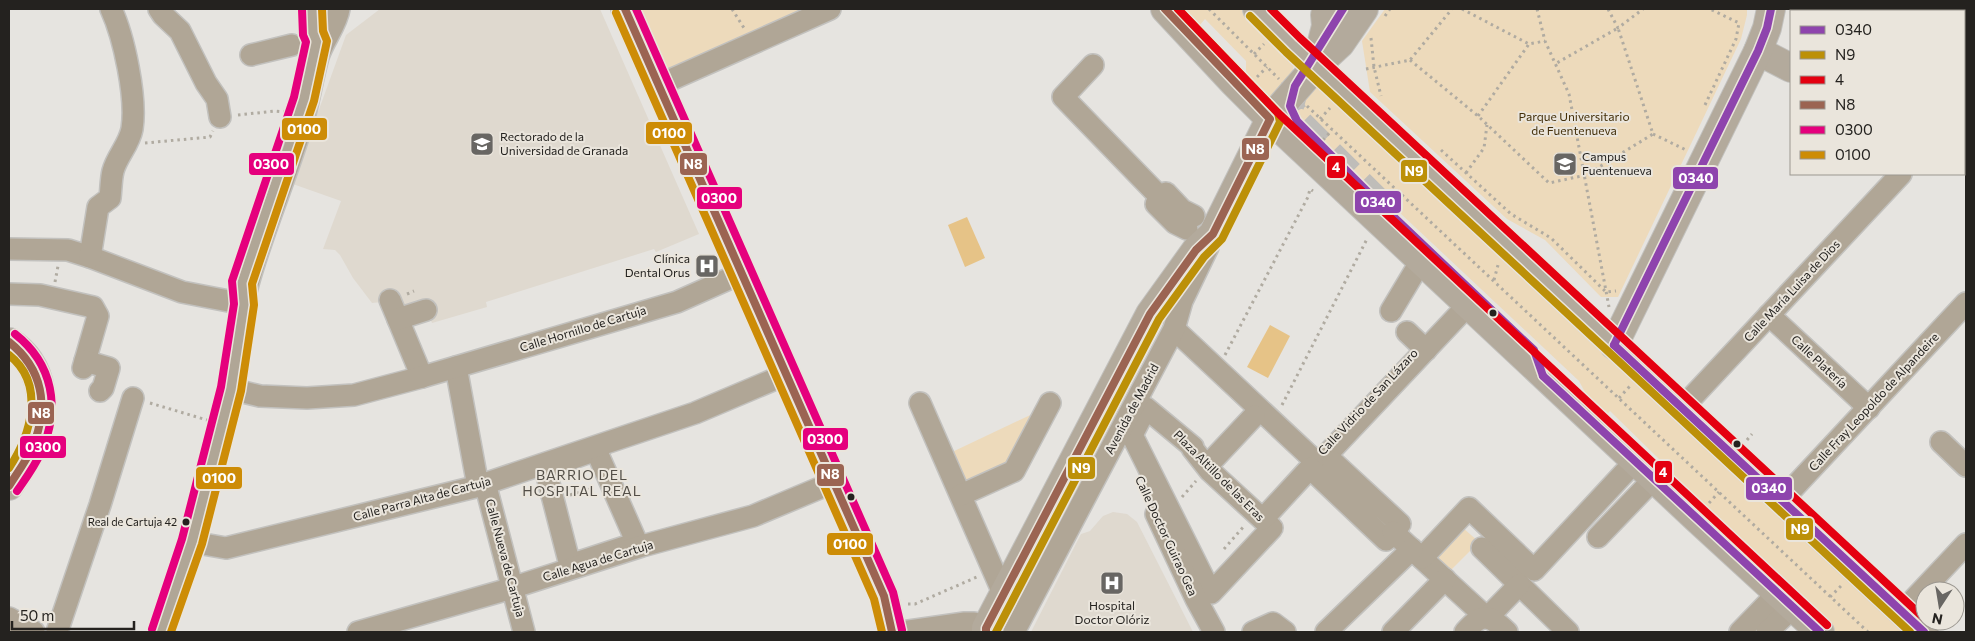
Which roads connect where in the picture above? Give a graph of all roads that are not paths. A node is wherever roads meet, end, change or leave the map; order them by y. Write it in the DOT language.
graph roads {
  1 [pos="111,9"];
  2 [pos="159,9"];
  3 [pos="312,9"];
  4 [pos="338,9"];
  5 [pos="625,9"];
  6 [pos="830,9"];
  7 [pos="1165,9"];
  8 [pos="1257,9"];
  9 [pos="1771,9"];
  10 [pos="1327,12"];
  11 [pos="1372,16"];
  12 [pos="317,40"];
  13 [pos="292,45"];
  14 [pos="1293,45"];
  15 [pos="1758,51"];
  16 [pos="250,55"];
  17 [pos="1094,65"];
  18 [pos="1790,67"];
  19 [pos="1324,72"];
  20 [pos="659,85"];
  21 [pos="298,110"];
  22 [pos="220,117"];
  23 [pos="1270,119"];
  24 [pos="1900,175"];
  25 [pos="1378,202"];
  26 [pos="1198,226"];
  27 [pos="9,249"];
  28 [pos="90,256"];
  29 [pos="1422,261"];
  30 [pos="742,273"];
  31 [pos="9,294"];
  32 [pos="1465,303"];
  33 [pos="1966,303"];
  34 [pos="244,304"];
  35 [pos="426,310"];
  36 [pos="1391,311"];
  37 [pos="1769,316"];
  38 [pos="1168,326"];
  39 [pos="9,342"];
  40 [pos="1614,345"];
  41 [pos="456,367"];
  42 [pos="787,374"];
  43 [pos="1543,376"];
  44 [pos="422,377"];
  45 [pos="231,389"];
  46 [pos="100,391"];
  47 [pos="133,398"];
  48 [pos="920,403"];
  49 [pos="1050,403"];
  50 [pos="1682,408"];
  51 [pos="1869,408"];
  52 [pos="1254,416"];
  53 [pos="1940,442"];
  54 [pos="1114,445"];
  55 [pos="598,446"];
  56 [pos="1319,463"];
  57 [pos="1207,466"];
  58 [pos="1966,466"];
  59 [pos="1627,470"];
  60 [pos="834,482"];
  61 [pos="611,484"];
  62 [pos="482,485"];
  63 [pos="9,486"];
  64 [pos="1646,486"];
  65 [pos="961,495"];
  66 [pos="1782,500"];
  67 [pos="1262,519"];
  68 [pos="1590,529"];
  69 [pos="192,542"];
  70 [pos="1966,544"];
  71 [pos="642,546"];
  72 [pos="1482,548"];
  73 [pos="1417,553"];
  74 [pos="1444,578"];
  75 [pos="1519,585"];
  76 [pos="512,588"];
  77 [pos="1004,595"];
  78 [pos="1902,612"];
  79 [pos="9,618"];
  80 [pos="1487,618"];
  81 [pos="990,631"];
  82 [pos="34,632"];
  83 [pos="57,632"];
  84 [pos="161,632"];
  85 [pos="358,632"];
  86 [pos="524,632"];
  87 [pos="892,632"];
  88 [pos="902,632"];
  89 [pos="1014,632"];
  90 [pos="1214,632"];
  91 [pos="1253,632"];
  92 [pos="1285,632"];
  93 [pos="1326,632"];
  94 [pos="1393,632"];
  95 [pos="1465,632"];
  96 [pos="1508,632"];
  97 [pos="1568,632"];
  98 [pos="1740,632"];
  99 [pos="1767,632"];
  100 [pos="1820,632"];
  101 [pos="1924,632"];
  1 -- 28 [label="street"];
  2 -- 22 [label="street"];
  3 -- 12 [label="street"];
  4 -- 12 [label="street"];
  4 -- 21 [label="street"];
  5 -- 20 [label="main road"];
  6 -- 20 [label="street"];
  7 -- 23 [label="main road"];
  8 -- 14 [label="main road"];
  9 -- 15 [label="main road"];
  10 -- 14 [label="main road"];
  10 -- 19 [label="main road"];
  11 -- 19 [label="main road"];
  12 -- 21 [label="street"];
  13 -- 16 [label="street"];
  14 -- 19 [label="main road"];
  15 -- 18 [label="main road"];
  15 -- 40 [label="main road"];
  17 -- 26 [label="street"];
  19 -- 23 [label="main road, Avenida de Madrid"];
  19 -- 40 [label="main road"];
  20 -- 30 [label="main road"];
  21 -- 34 [label="street"];
  23 -- 26 [label="main road, Avenida de Madrid"];
  23 -- 29 [label="main road"];
  24 -- 37 [label="street, Calle María Luisa de Dios"];
  25 -- 43 [label="main road"];
  26 -- 38 [label="street, Avenida de Madrid"];
  26 -- 77 [label="main road, Avenida de Madrid"];
  27 -- 28 [label="street"];
  28 -- 34 [label="street"];
  29 -- 32 [label="main road"];
  29 -- 36 [label="street"];
  30 -- 41 [label="street, Calle Hornillo de Cartuja"];
  30 -- 42 [label="main road"];
  31 -- 46 [label="street"];
  32 -- 43 [label="main road"];
  32 -- 56 [label="street, Calle Vidrio de San Lázaro"];
  33 -- 51 [label="street, Calle Fray Leopoldo de Alpandeire"];
  34 -- 45 [label="street"];
  35 -- 44 [label="street"];
  37 -- 50 [label="street, Calle María Luisa de Dios"];
  37 -- 51 [label="street, Calle Platería"];
  38 -- 54 [label="street, Avenida de Madrid"];
  38 -- 56 [label="street"];
  38 -- 81 [label="main road, Avenida de Madrid"];
  39 -- 63 [label="main road"];
  40 -- 50 [label="main road"];
  41 -- 44 [label="street, Calle Hornillo de Cartuja"];
  41 -- 62 [label="street, Calle Nueva de Cartuja"];
  42 -- 55 [label="street, Calle Parra Alta de Cartuja"];
  42 -- 60 [label="main road"];
  43 -- 100 [label="main road"];
  44 -- 45 [label="street, Calle Hornillo de Cartuja"];
  45 -- 69 [label="street"];
  47 -- 83 [label="street"];
  48 -- 65 [label="street"];
  49 -- 65 [label="street"];
  50 -- 66 [label="main road"];
  51 -- 66 [label="street, Calle Fray Leopoldo de Alpandeire"];
  52 -- 57 [label="street"];
  53 -- 58 [label="street"];
  54 -- 89 [label="street, Avenida de Madrid"];
  54 -- 90 [label="street, Calle Doctor Guirao Gea"];
  55 -- 62 [label="street, Calle Parra Alta de Cartuja"];
  55 -- 71 [label="street"];
  56 -- 67 [label="street, Calle Vidrio de San Lázaro"];
  56 -- 73 [label="street"];
  57 -- 67 [label="street, Plaza Altillo de las Eras"];
  57 -- 67 [label="street, Plaza Altillo de las Eras"];
  59 -- 68 [label="street"];
  60 -- 71 [label="street, Calle Agua de Cartuja"];
  60 -- 87 [label="main road"];
  61 -- 61 [label="street"];
  62 -- 69 [label="street, Calle Parra Alta de Cartuja"];
  62 -- 76 [label="street, Calle Nueva de Cartuja"];
  64 -- 68 [label="street"];
  65 -- 77 [label="street"];
  66 -- 78 [label="main road"];
  68 -- 73 [label="street"];
  69 -- 84 [label="street"];
  70 -- 78 [label="street"];
  71 -- 76 [label="street, Calle Agua de Cartuja"];
  72 -- 75 [label="street"];
  73 -- 74 [label="street"];
  73 -- 93 [label="street"];
  74 -- 80 [label="street"];
  74 -- 94 [label="street"];
  75 -- 80 [label="street"];
  75 -- 97 [label="street"];
  76 -- 85 [label="street, Calle Agua de Cartuja"];
  76 -- 86 [label="street, Calle Nueva de Cartuja"];
  77 -- 81 [label="main road, Avenida de Madrid"];
  78 -- 101 [label="main road"];
  79 -- 82 [label="street"];
  80 -- 95 [label="street"];
  80 -- 96 [label="street"];
  81 -- 88 [label="street"];
  91 -- 92 [label="street"];
  98 -- 99 [label="street"];
}
